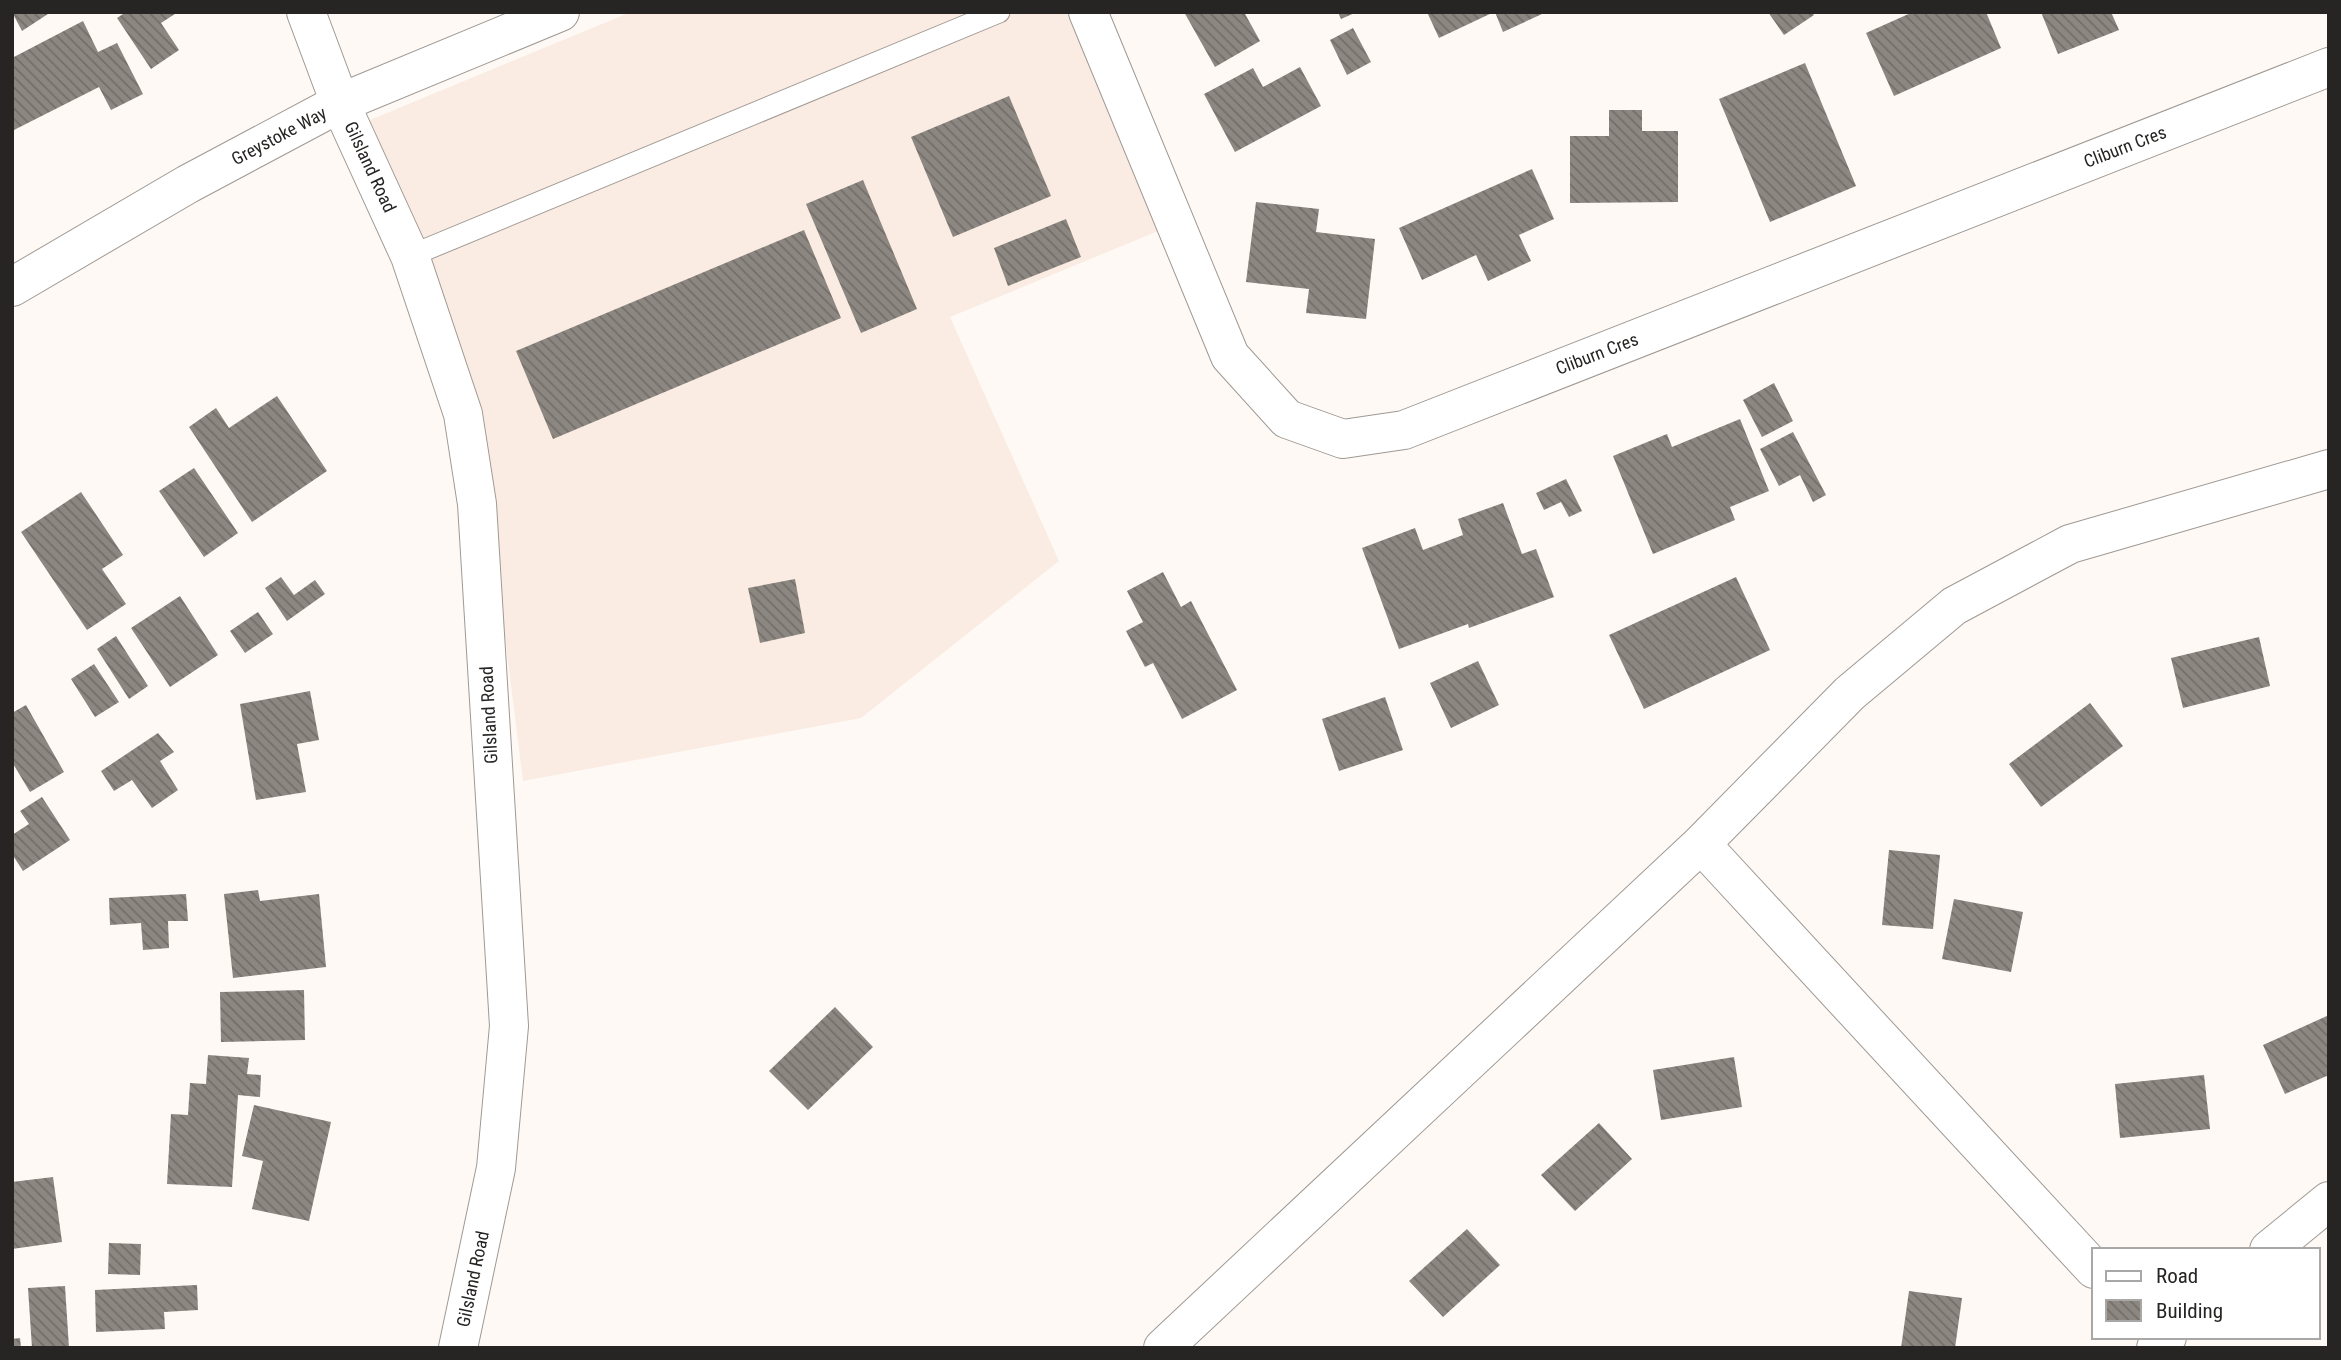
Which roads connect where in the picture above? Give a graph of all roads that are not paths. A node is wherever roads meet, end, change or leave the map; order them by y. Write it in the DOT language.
graph roads {
  1 [pos="306,12"];
  2 [pos="559,12"];
  3 [pos="999,12"];
  4 [pos="1088,12"];
  5 [pos="2329,67"];
  6 [pos="340,103"];
  7 [pos="411,256"];
  8 [pos="12,288"];
  9 [pos="2329,469"];
  10 [pos="1701,844"];
  11 [pos="2329,1201"];
  12 [pos="2271,1248"];
  13 [pos="2092,1267"];
  14 [pos="458,1348"];
  15 [pos="1163,1348"];
  1 -- 6 [label="street, Gilsland Road"];
  2 -- 6 [label="street, Greystoke Way"];
  3 -- 7 [label="lane"];
  4 -- 5 [label="street, Cliburn Cres"];
  6 -- 7 [label="street, Gilsland Road"];
  6 -- 8 [label="street, Greystoke Way"];
  7 -- 14 [label="street, Gilsland Road"];
  9 -- 10 [label="street"];
  10 -- 13 [label="street"];
  10 -- 15 [label="street"];
  11 -- 12 [label="street"];
}
